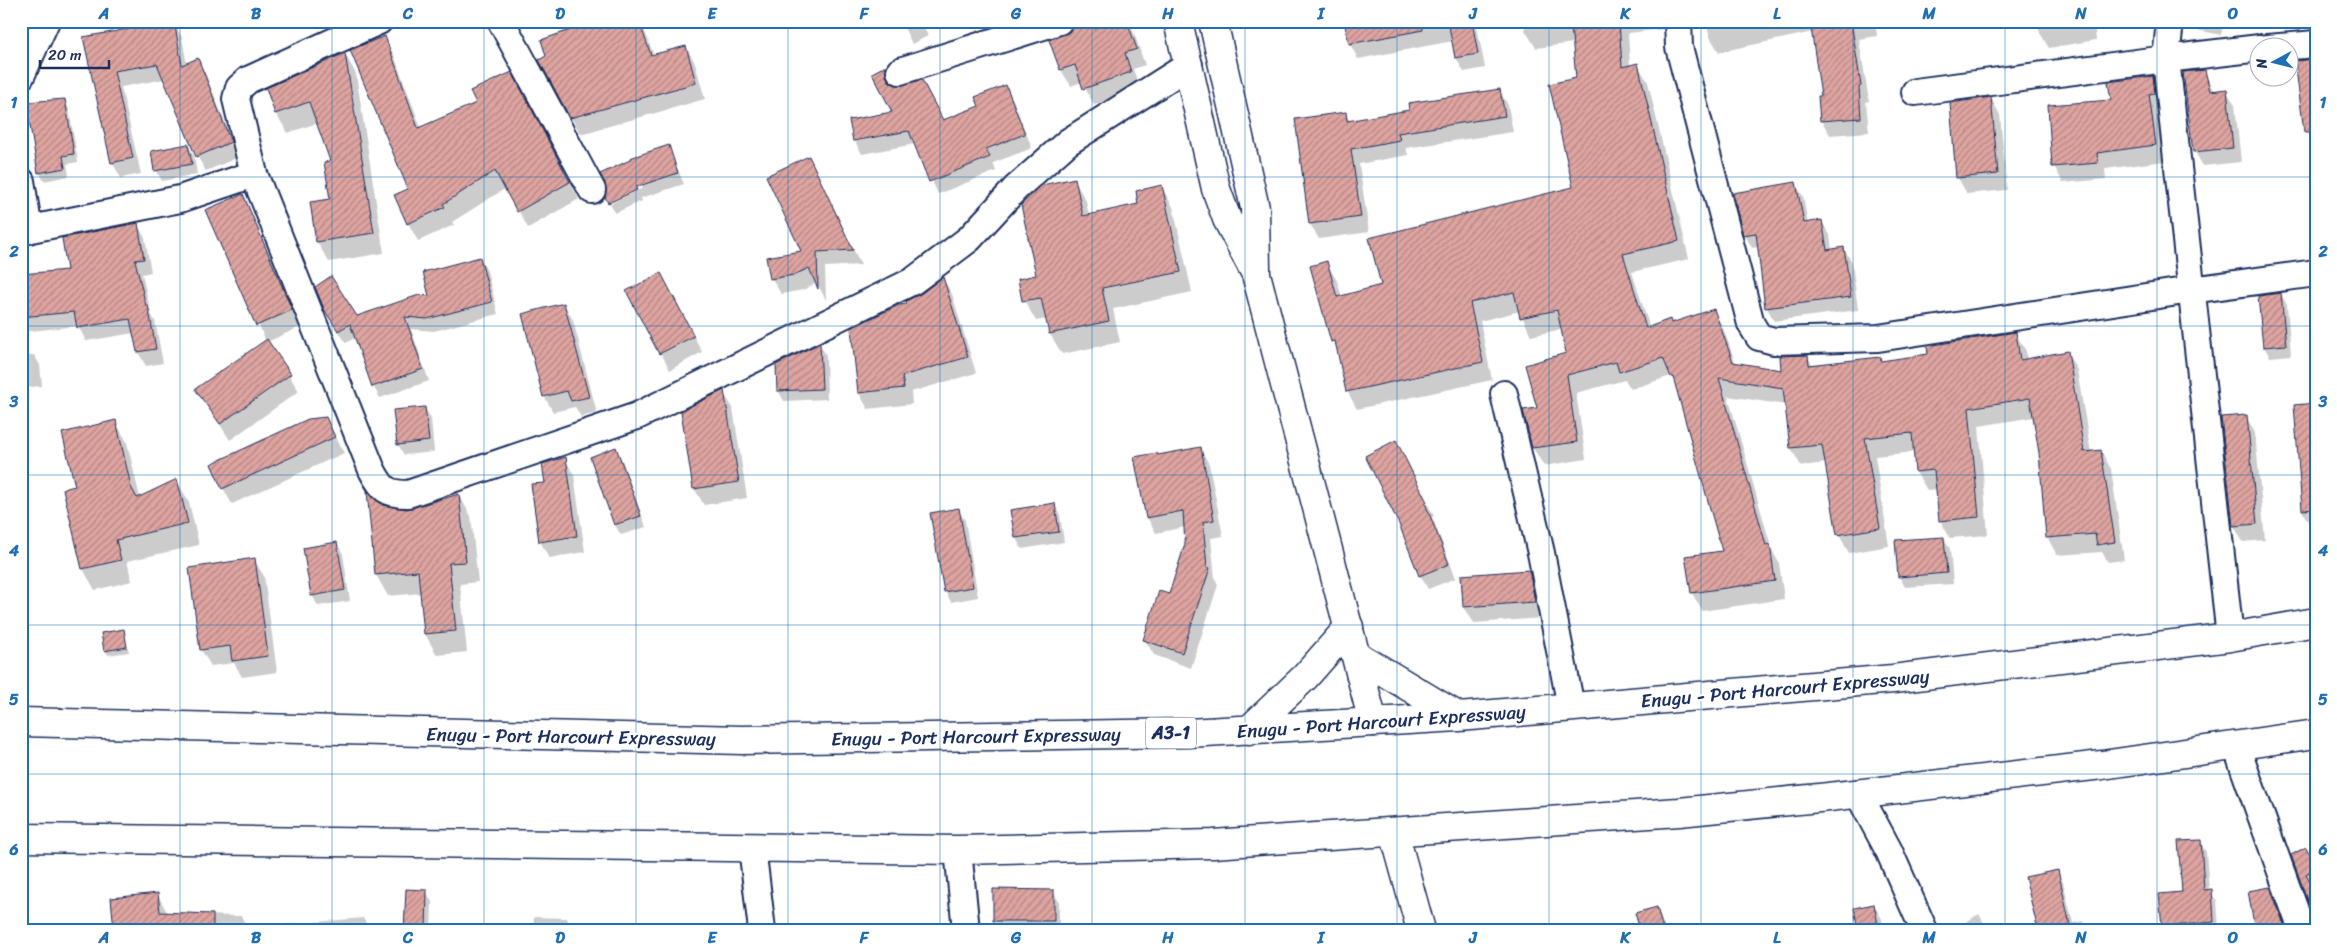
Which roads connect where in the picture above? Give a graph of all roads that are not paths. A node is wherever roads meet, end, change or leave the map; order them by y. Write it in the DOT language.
graph roads {
  1 [pos="46,21"];
  2 [pos="501,21"];
  3 [pos="1059,21"];
  4 [pos="1178,21"];
  5 [pos="1214,21"];
  6 [pos="1678,21"];
  7 [pos="2170,21"];
  8 [pos="377,22"];
  9 [pos="2316,44"];
  10 [pos="2300,45"];
  11 [pos="2250,49"];
  12 [pos="2166,59"];
  13 [pos="1189,65"];
  14 [pos="900,71"];
  15 [pos="21,76"];
  16 [pos="1915,92"];
  17 [pos="254,174"];
  18 [pos="21,181"];
  19 [pos="592,190"];
  20 [pos="25,231"];
  21 [pos="1256,274"];
  22 [pos="2316,274"];
  23 [pos="2191,290"];
  24 [pos="1504,394"];
  25 [pos="2316,622"];
  26 [pos="1349,627"];
  27 [pos="2230,637"];
  28 [pos="1356,654"];
  29 [pos="1572,707"];
  30 [pos="1459,717"];
  31 [pos="21,722"];
  32 [pos="1373,722"];
  33 [pos="1249,730"];
  34 [pos="2316,734"];
  35 [pos="2236,746"];
  36 [pos="1858,794"];
  37 [pos="1394,832"];
  38 [pos="21,838"];
  39 [pos="752,847"];
  40 [pos="958,850"];
  41 [pos="762,930"];
  42 [pos="966,930"];
  43 [pos="1420,930"];
  44 [pos="1924,930"];
  45 [pos="2302,930"];
  1 -- 15 [label="street"];
  2 -- 19 [label="street"];
  3 -- 14 [label="street"];
  4 -- 13 [label="main road"];
  5 -- 21 [label="main road"];
  6 -- 23 [label="street"];
  7 -- 12 [label="street"];
  8 -- 17 [label="street"];
  9 -- 10 [label="street"];
  11 -- 12 [label="street"];
  12 -- 16 [label="street"];
  12 -- 23 [label="street"];
  13 -- 17 [label="street"];
  13 -- 21 [label="main road"];
  17 -- 20 [label="street"];
  18 -- 20 [label="street"];
  21 -- 26 [label="main road"];
  22 -- 23 [label="street"];
  23 -- 27 [label="street"];
  24 -- 29 [label="street"];
  25 -- 27 [label="main road, Enugu - Port Harcourt Expressway / A3-1"];
  26 -- 28 [label="main road"];
  26 -- 33 [label="main road"];
  27 -- 29 [label="main road, Enugu - Port Harcourt Expressway / A3-1"];
  28 -- 30 [label="main road"];
  28 -- 32 [label="main road"];
  29 -- 30 [label="main road, Enugu - Port Harcourt Expressway / A3-1"];
  30 -- 32 [label="main road, Enugu - Port Harcourt Expressway / A3-1"];
  31 -- 33 [label="main road, Enugu - Port Harcourt Expressway / A3-1"];
  32 -- 33 [label="main road, Enugu - Port Harcourt Expressway / A3-1"];
  34 -- 35 [label="main road"];
  35 -- 36 [label="main road"];
  35 -- 45 [label="street"];
  36 -- 37 [label="main road"];
  36 -- 44 [label="street"];
  37 -- 40 [label="main road"];
  37 -- 43 [label="main road"];
  38 -- 39 [label="main road"];
  39 -- 40 [label="main road"];
  39 -- 41 [label="street"];
  40 -- 42 [label="street"];
}
